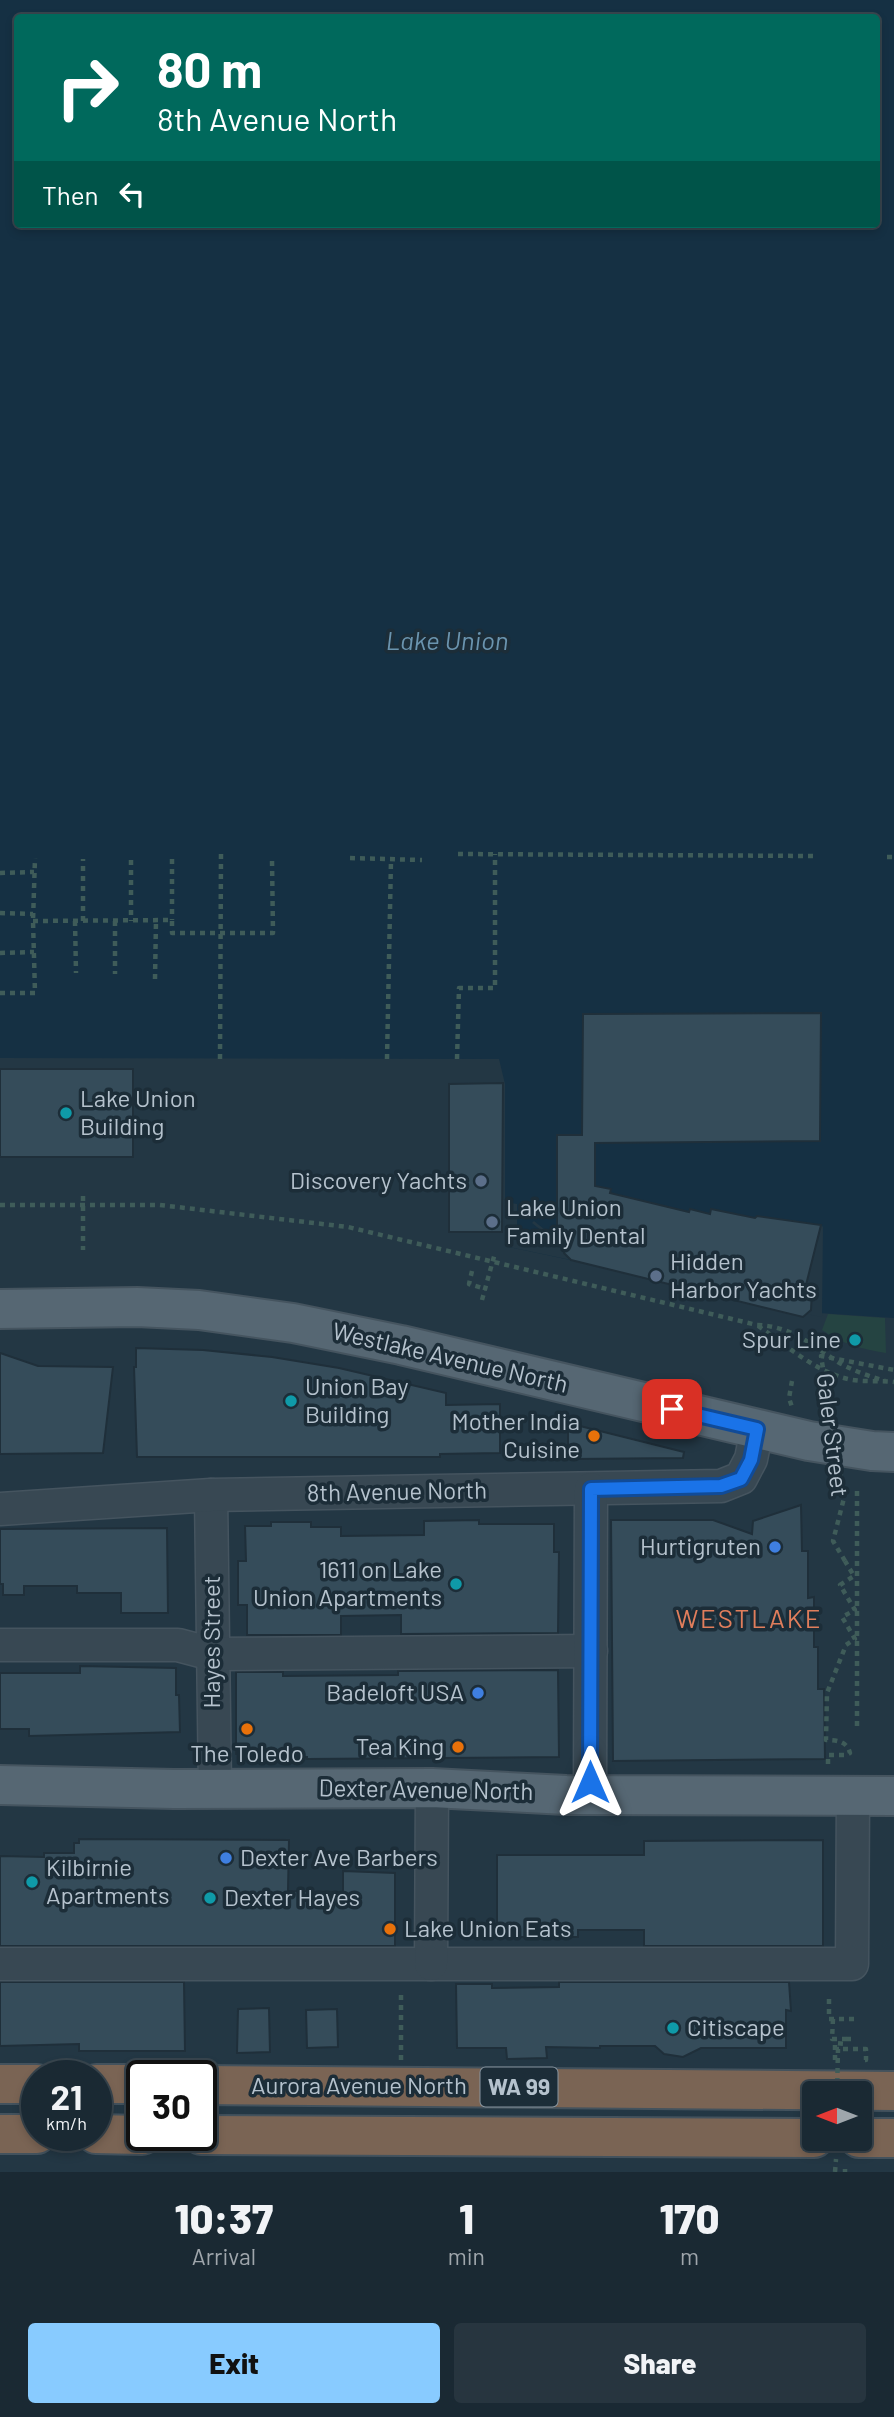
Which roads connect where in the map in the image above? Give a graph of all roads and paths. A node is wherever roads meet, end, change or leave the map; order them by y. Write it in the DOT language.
graph roads {
  1 [pos="221,853"];
  2 [pos="458,854"];
  3 [pos="495,854"];
  4 [pos="815,856"];
  5 [pos="887,856"];
  6 [pos="894,856"];
  7 [pos="35,858"];
  8 [pos="349,858"];
  9 [pos="83,859"];
  10 [pos="172,859"];
  11 [pos="131,860"];
  12 [pos="272,860"];
  13 [pos="391,860"];
  14 [pos="422,860"];
  15 [pos="34,872"];
  16 [pos="0,873"];
  17 [pos="0,913"];
  18 [pos="33,914"];
  19 [pos="156,920"];
  20 [pos="172,920"];
  21 [pos="33,921"];
  22 [pos="75,921"];
  23 [pos="83,921"];
  24 [pos="115,921"];
  25 [pos="131,921"];
  26 [pos="221,933"];
  27 [pos="34,952"];
  28 [pos="0,953"];
  29 [pos="76,973"];
  30 [pos="115,974"];
  31 [pos="155,979"];
  32 [pos="0,993"];
  33 [pos="220,1059"];
  34 [pos="387,1059"];
  35 [pos="457,1059"];
  36 [pos="83,1196"];
  37 [pos="0,1205"];
  38 [pos="83,1205"];
  39 [pos="83,1250"];
  40 [pos="495,1253"];
  41 [pos="493,1262"];
  42 [pos="472,1271"];
  43 [pos="486,1289"];
  44 [pos="482,1300"];
  45 [pos="0,1309"];
  46 [pos="757,1325"];
  47 [pos="894,1370"];
  48 [pos="792,1381"];
  49 [pos="885,1381"];
  50 [pos="894,1381"];
  51 [pos="781,1398"];
  52 [pos="789,1398"];
  53 [pos="792,1406"];
  54 [pos="757,1429"];
  55 [pos="894,1452"];
  56 [pos="591,1489"];
  57 [pos="857,1491"];
  58 [pos="211,1495"];
  59 [pos="0,1509"];
  60 [pos="0,1645"];
  61 [pos="591,1651"];
  62 [pos="212,1654"];
  63 [pos="857,1731"];
  64 [pos="828,1763"];
  65 [pos="0,1785"];
  66 [pos="215,1788"];
  67 [pos="432,1788"];
  68 [pos="590,1795"];
  69 [pos="853,1795"];
  70 [pos="894,1796"];
  71 [pos="0,1964"];
  72 [pos="431,1964"];
  73 [pos="401,1994"];
  74 [pos="829,1999"];
  75 [pos="831,2019"];
  76 [pos="858,2019"];
  77 [pos="846,2039"];
  78 [pos="855,2039"];
  79 [pos="835,2060"];
  80 [pos="845,2060"];
  81 [pos="856,2060"];
  82 [pos="400,2065"];
  83 [pos="835,2069"];
  84 [pos="837,2081"];
  85 [pos="0,2084"];
  86 [pos="21,2084"];
  87 [pos="217,2085"];
  88 [pos="894,2091"];
  89 [pos="0,2134"];
  90 [pos="21,2134"];
  91 [pos="217,2135"];
  92 [pos="802,2137"];
  93 [pos="894,2138"];
  94 [pos="850,2159"];
  1 -- 26 [label="path"];
  2 -- 3 [label="path"];
  3 -- 4 [label="path"];
  3 -- 35 [label="path"];
  5 -- 6 [label="path"];
  7 -- 15 [label="path"];
  8 -- 13 [label="path"];
  9 -- 23 [label="path"];
  10 -- 20 [label="path"];
  11 -- 25 [label="path"];
  12 -- 26 [label="path"];
  13 -- 14 [label="path"];
  13 -- 34 [label="path"];
  15 -- 16 [label="path"];
  15 -- 18 [label="path"];
  17 -- 18 [label="path"];
  18 -- 21 [label="path"];
  19 -- 20 [label="path"];
  19 -- 25 [label="path"];
  19 -- 31 [label="path"];
  20 -- 26 [label="path"];
  21 -- 22 [label="path"];
  21 -- 27 [label="path"];
  22 -- 23 [label="path"];
  22 -- 29 [label="path"];
  23 -- 24 [label="path"];
  24 -- 25 [label="path"];
  24 -- 30 [label="path"];
  26 -- 33 [label="path"];
  27 -- 28 [label="path"];
  27 -- 32 [label="path"];
  36 -- 38 [label="path"];
  37 -- 38 [label="path"];
  38 -- 39 [label="path"];
  38 -- 41 [label="path"];
  40 -- 41 [label="path"];
  41 -- 43 [label="path"];
  41 -- 46 [label="path"];
  42 -- 43 [label="path"];
  43 -- 44 [label="path"];
  45 -- 54 [label="main road, Westlake Avenue North"];
  46 -- 49 [label="path"];
  46 -- 49 [label="path"];
  47 -- 64 [label="path, Galer Street, bridge"];
  48 -- 52 [label="path"];
  49 -- 50 [label="path"];
  51 -- 52 [label="path"];
  52 -- 53 [label="path"];
  54 -- 55 [label="main road, Westlake Avenue North"];
  54 -- 56 [label="street, 8th Avenue North"];
  56 -- 58 [label="street, 8th Avenue North"];
  56 -- 61 [label="street"];
  57 -- 63 [label="path"];
  58 -- 59 [label="street, 8th Avenue North"];
  58 -- 62 [label="street, Hayes Street"];
  60 -- 62 [label="street"];
  61 -- 62 [label="street"];
  61 -- 68 [label="street"];
  62 -- 66 [label="street, Hayes Street"];
  65 -- 66 [label="main road, Dexter Avenue North"];
  66 -- 67 [label="main road, Dexter Avenue North"];
  67 -- 68 [label="main road, Dexter Avenue North"];
  67 -- 72 [label="street"];
  68 -- 69 [label="main road, Dexter Avenue North"];
  69 -- 70 [label="main road, Dexter Avenue North"];
  69 -- 72 [label="street"];
  71 -- 72 [label="street"];
  73 -- 82 [label="path"];
  74 -- 75 [label="path"];
  75 -- 76 [label="path"];
  75 -- 77 [label="path"];
  77 -- 78 [label="path"];
  77 -- 79 [label="path"];
  79 -- 80 [label="path"];
  79 -- 83 [label="path"];
  81 -- 84 [label="path, bridge"];
  85 -- 86 [label="highway"];
  87 -- 88 [label="highway, Aurora Avenue North / WA 99"];
  89 -- 90 [label="highway"];
  91 -- 92 [label="highway, Aurora Avenue North / WA 99"];
  93 -- 94 [label="highway"];
}
